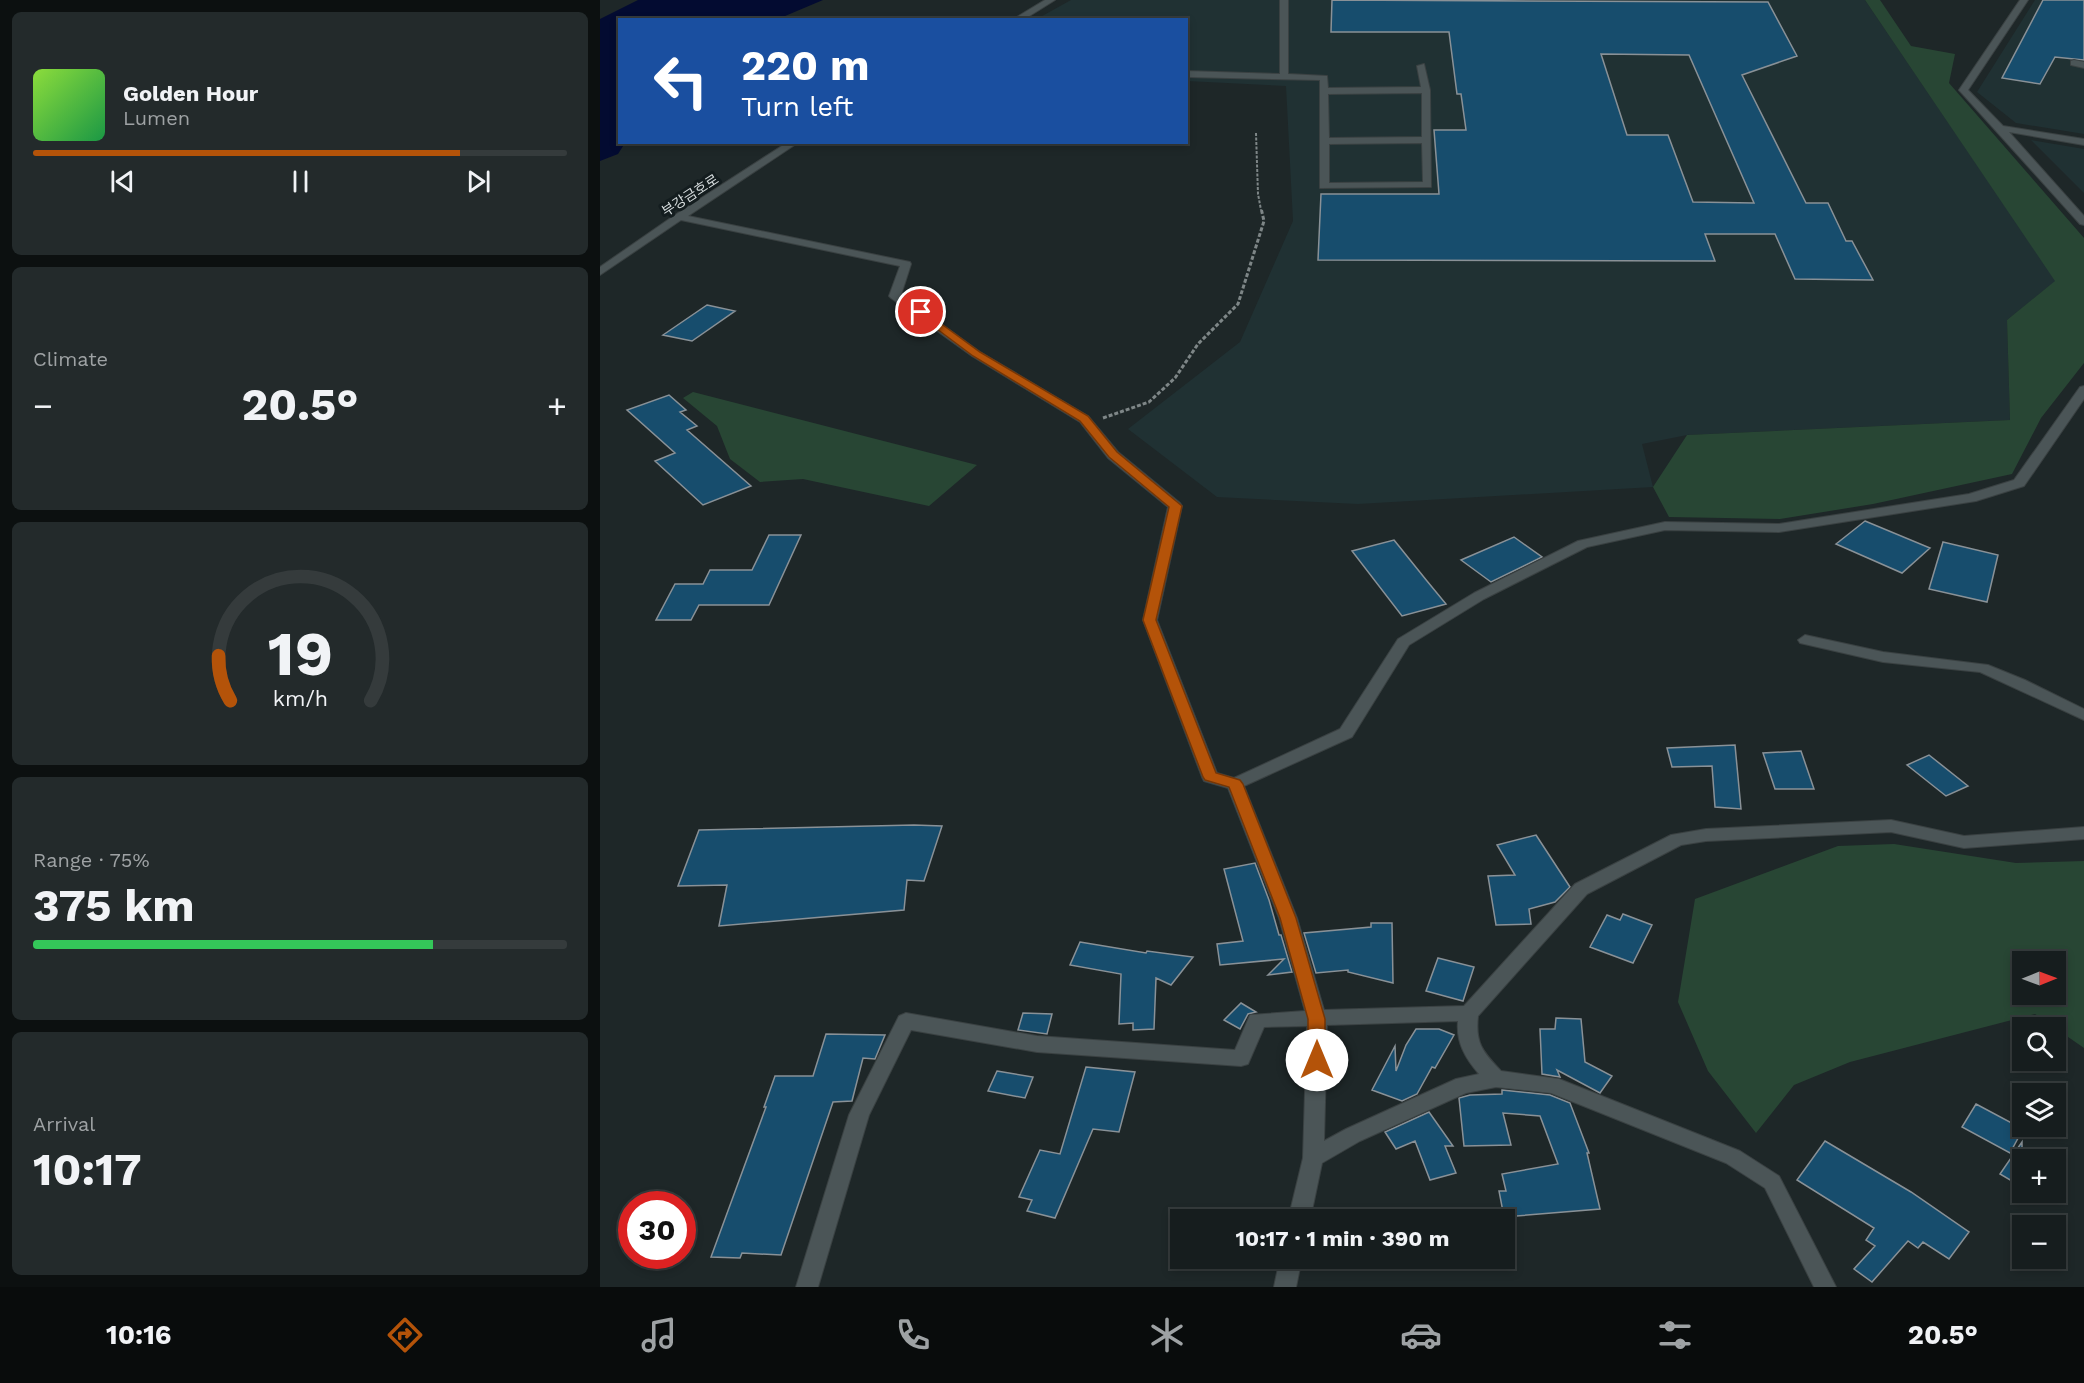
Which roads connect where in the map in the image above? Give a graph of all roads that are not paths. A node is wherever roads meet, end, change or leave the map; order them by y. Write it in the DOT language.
graph roads {
  1 [pos="1051,0"];
  2 [pos="1284,0"];
  3 [pos="2024,0"];
  4 [pos="1020,18"];
  5 [pos="2074,63"];
  6 [pos="2084,65"];
  7 [pos="1421,66"];
  8 [pos="1188,74"];
  9 [pos="1284,77"];
  10 [pos="1425,90"];
  11 [pos="1324,91"];
  12 [pos="2000,128"];
  13 [pos="1427,140"];
  14 [pos="1324,141"];
  15 [pos="2084,142"];
  16 [pos="792,144"];
  17 [pos="679,218"];
  18 [pos="2084,222"];
  19 [pos="600,272"];
  20 [pos="2084,390"];
  21 [pos="1805,640"];
  22 [pos="2084,715"];
  23 [pos="1235,784"];
  24 [pos="2084,833"];
  25 [pos="1469,1013"];
  26 [pos="1317,1019"];
  27 [pos="1496,1079"];
  28 [pos="1313,1158"];
  29 [pos="1301,1209"];
  30 [pos="1288,1269"];
  31 [pos="807,1287"];
  32 [pos="1284,1287"];
  33 [pos="1824,1287"];
  1 -- 4 [label="street"];
  2 -- 9 [label="street"];
  3 -- 12 [label="street"];
  5 -- 6 [label="street"];
  7 -- 10 [label="street"];
  8 -- 9 [label="street"];
  9 -- 11 [label="street"];
  10 -- 11 [label="street"];
  10 -- 13 [label="street"];
  11 -- 14 [label="street"];
  12 -- 15 [label="street"];
  12 -- 18 [label="street"];
  13 -- 14 [label="street"];
  13 -- 14 [label="street"];
  16 -- 17 [label="street, 부강금호로"];
  17 -- 19 [label="street, 부강금호로"];
  17 -- 23 [label="street"];
  20 -- 23 [label="street"];
  21 -- 22 [label="street"];
  23 -- 26 [label="street"];
  24 -- 25 [label="street"];
  25 -- 26 [label="street"];
  25 -- 27 [label="street"];
  26 -- 28 [label="street"];
  26 -- 31 [label="street"];
  27 -- 28 [label="street"];
  27 -- 33 [label="street"];
  28 -- 29 [label="street"];
  30 -- 32 [label="street"];
}
